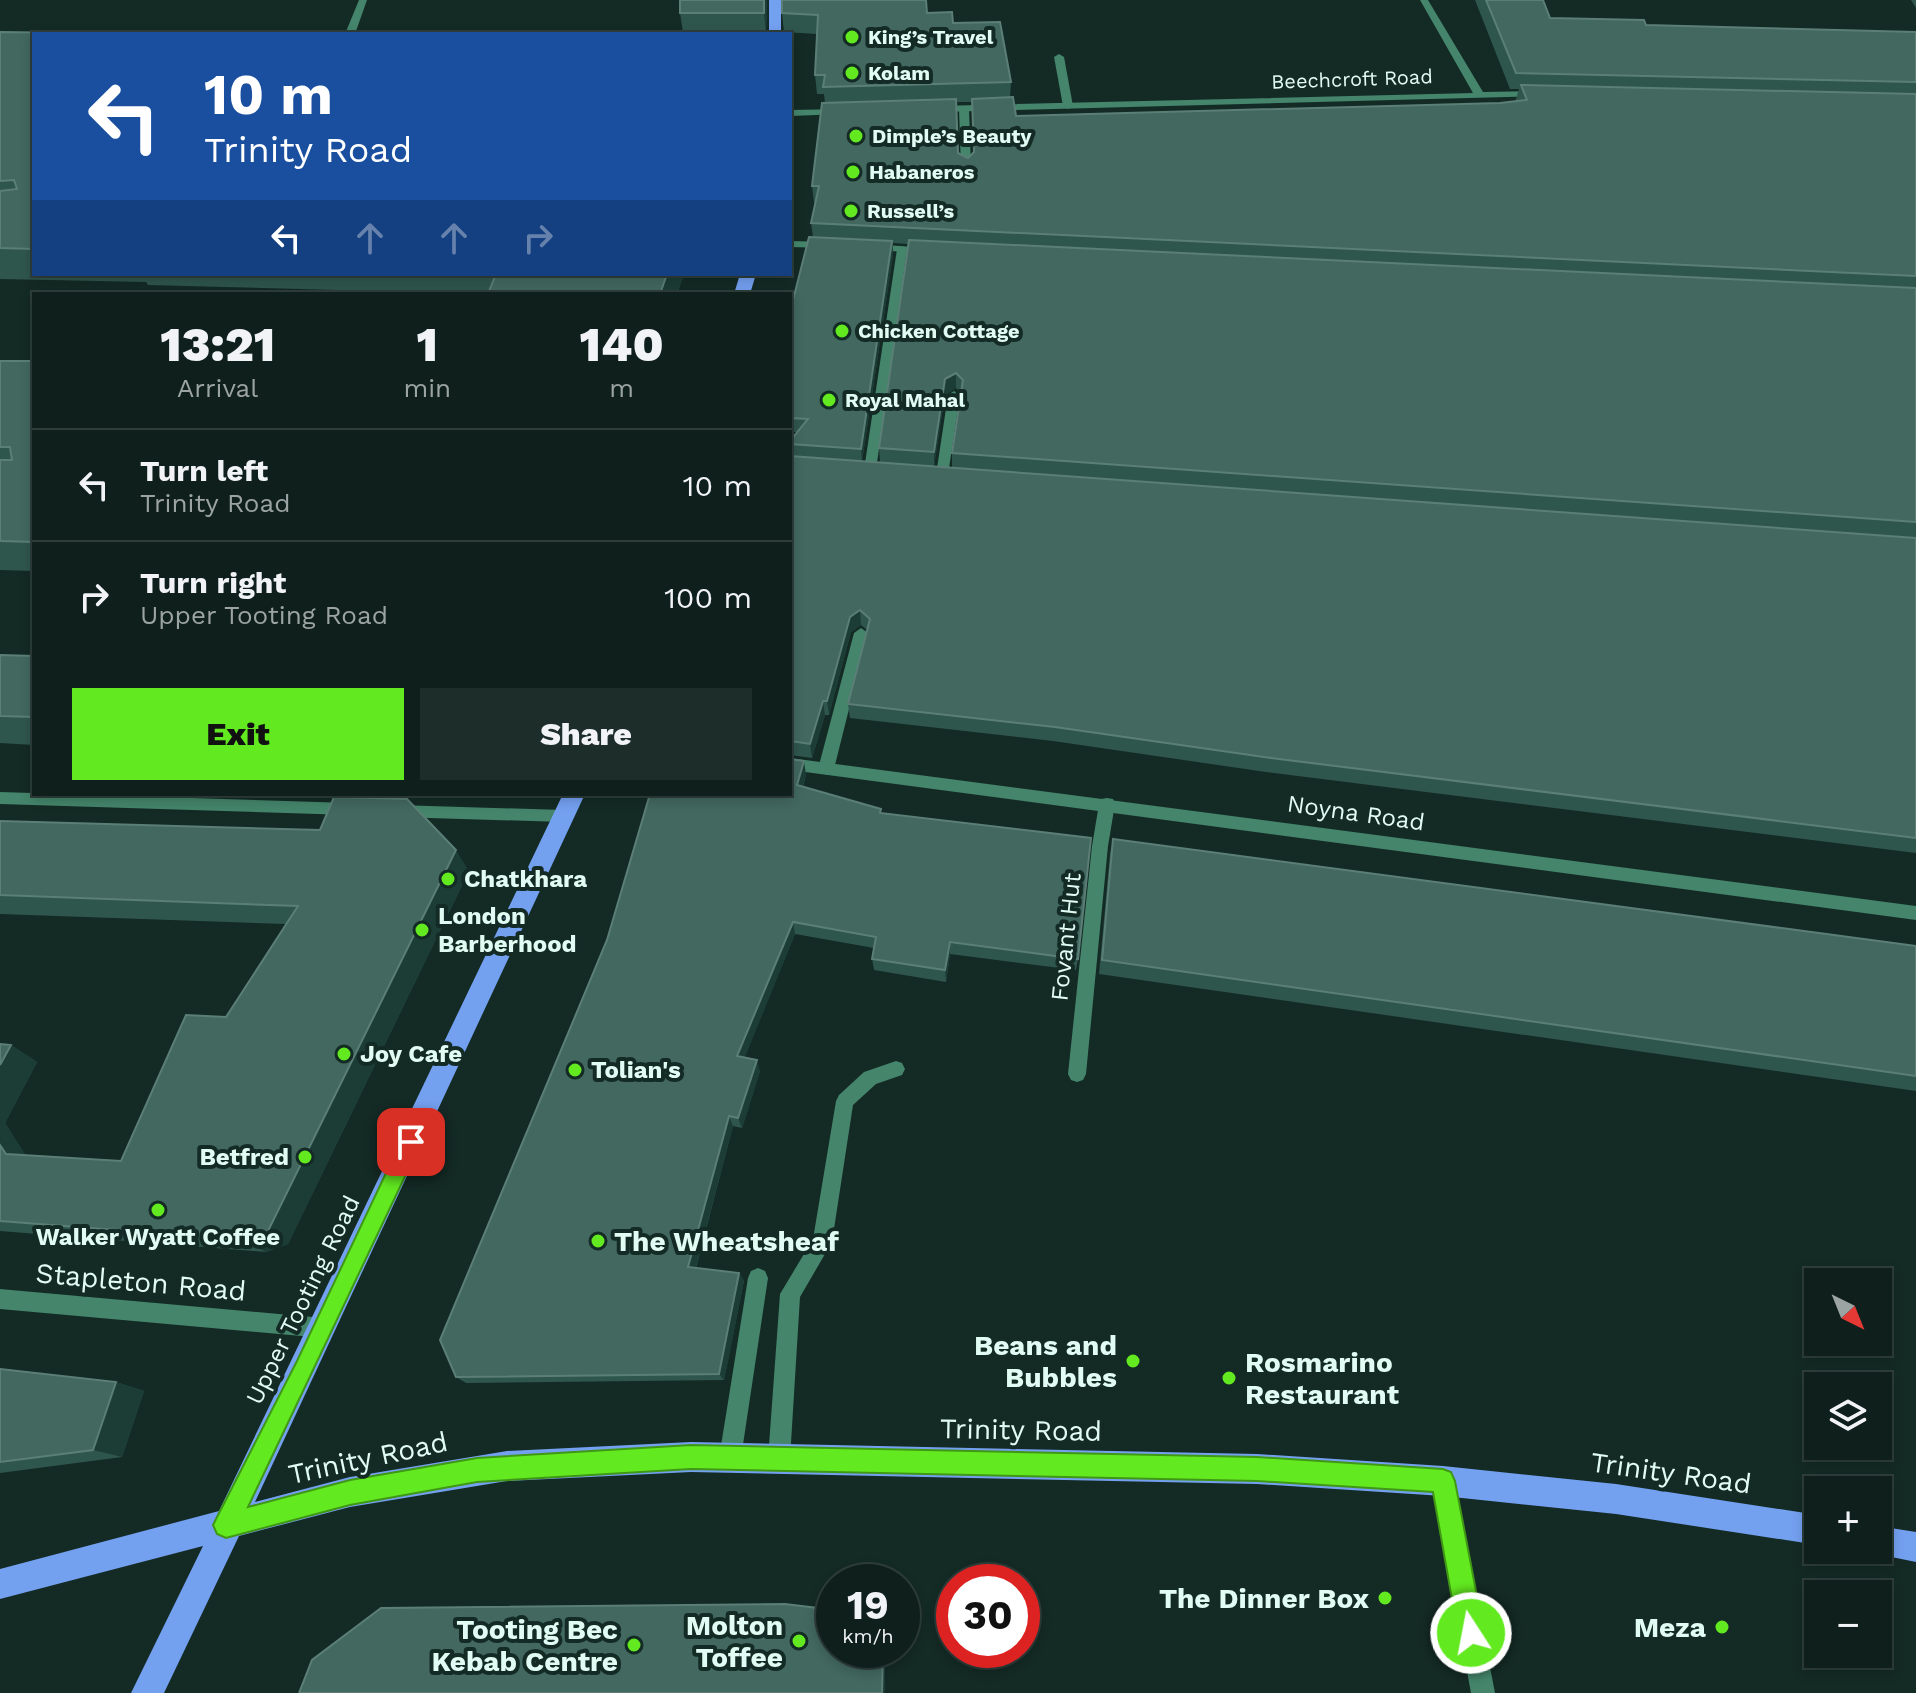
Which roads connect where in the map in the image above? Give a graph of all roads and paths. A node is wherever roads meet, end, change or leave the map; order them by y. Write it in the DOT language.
graph roads {
  1 [pos="363,0"];
  2 [pos="775,0"];
  3 [pos="1424,0"];
  4 [pos="351,32"];
  5 [pos="775,32"];
  6 [pos="1059,57"];
  7 [pos="1479,94"];
  8 [pos="1557,94"];
  9 [pos="1068,106"];
  10 [pos="964,109"];
  11 [pos="922,110"];
  12 [pos="857,111"];
  13 [pos="792,113"];
  14 [pos="966,168"];
  15 [pos="793,244"];
  16 [pos="839,246"];
  17 [pos="855,246"];
  18 [pos="902,249"];
  19 [pos="942,251"];
  20 [pos="954,395"];
  21 [pos="871,470"];
  22 [pos="941,475"];
  23 [pos="861,633"];
  24 [pos="792,764"];
  25 [pos="826,769"];
  26 [pos="0,798"];
  27 [pos="1107,804"];
  28 [pos="569,805"];
  29 [pos="1916,913"];
  30 [pos="896,1069"];
  31 [pos="1077,1074"];
  32 [pos="758,1278"];
  33 [pos="0,1299"];
  34 [pos="324,1328"];
  35 [pos="730,1458"];
  36 [pos="779,1459"];
  37 [pos="1443,1481"];
  38 [pos="226,1525"];
  39 [pos="1804,1528"];
  40 [pos="1892,1543"];
  41 [pos="1916,1547"];
  42 [pos="0,1584"];
  43 [pos="147,1693"];
  44 [pos="1483,1693"];
  1 -- 4 [label="street"];
  2 -- 5 [label="highway"];
  3 -- 7 [label="street"];
  6 -- 9 [label="street"];
  7 -- 8 [label="street, Beechcroft Road"];
  7 -- 9 [label="street, Beechcroft Road"];
  9 -- 10 [label="street, Beechcroft Road"];
  10 -- 11 [label="street, Beechcroft Road"];
  10 -- 14 [label="street"];
  12 -- 13 [label="street"];
  15 -- 16 [label="street"];
  17 -- 18 [label="street"];
  18 -- 19 [label="street"];
  18 -- 21 [label="street"];
  20 -- 22 [label="street"];
  23 -- 25 [label="street"];
  24 -- 25 [label="street, Noyna Road"];
  25 -- 27 [label="street, Noyna Road"];
  26 -- 28 [label="street"];
  27 -- 29 [label="street, Noyna Road"];
  27 -- 31 [label="street, Fovant Hut"];
  28 -- 34 [label="highway, Upper Tooting Road"];
  30 -- 36 [label="street"];
  32 -- 35 [label="street"];
  33 -- 34 [label="street, Stapleton Road"];
  34 -- 38 [label="highway, Upper Tooting Road"];
  35 -- 36 [label="highway, Trinity Road"];
  35 -- 38 [label="highway, Trinity Road"];
  36 -- 37 [label="highway, Trinity Road"];
  37 -- 39 [label="highway, Trinity Road"];
  37 -- 44 [label="street"];
  38 -- 42 [label="highway, Trinity Road"];
  38 -- 43 [label="highway, Upper Tooting Road"];
  40 -- 41 [label="highway"];
}
